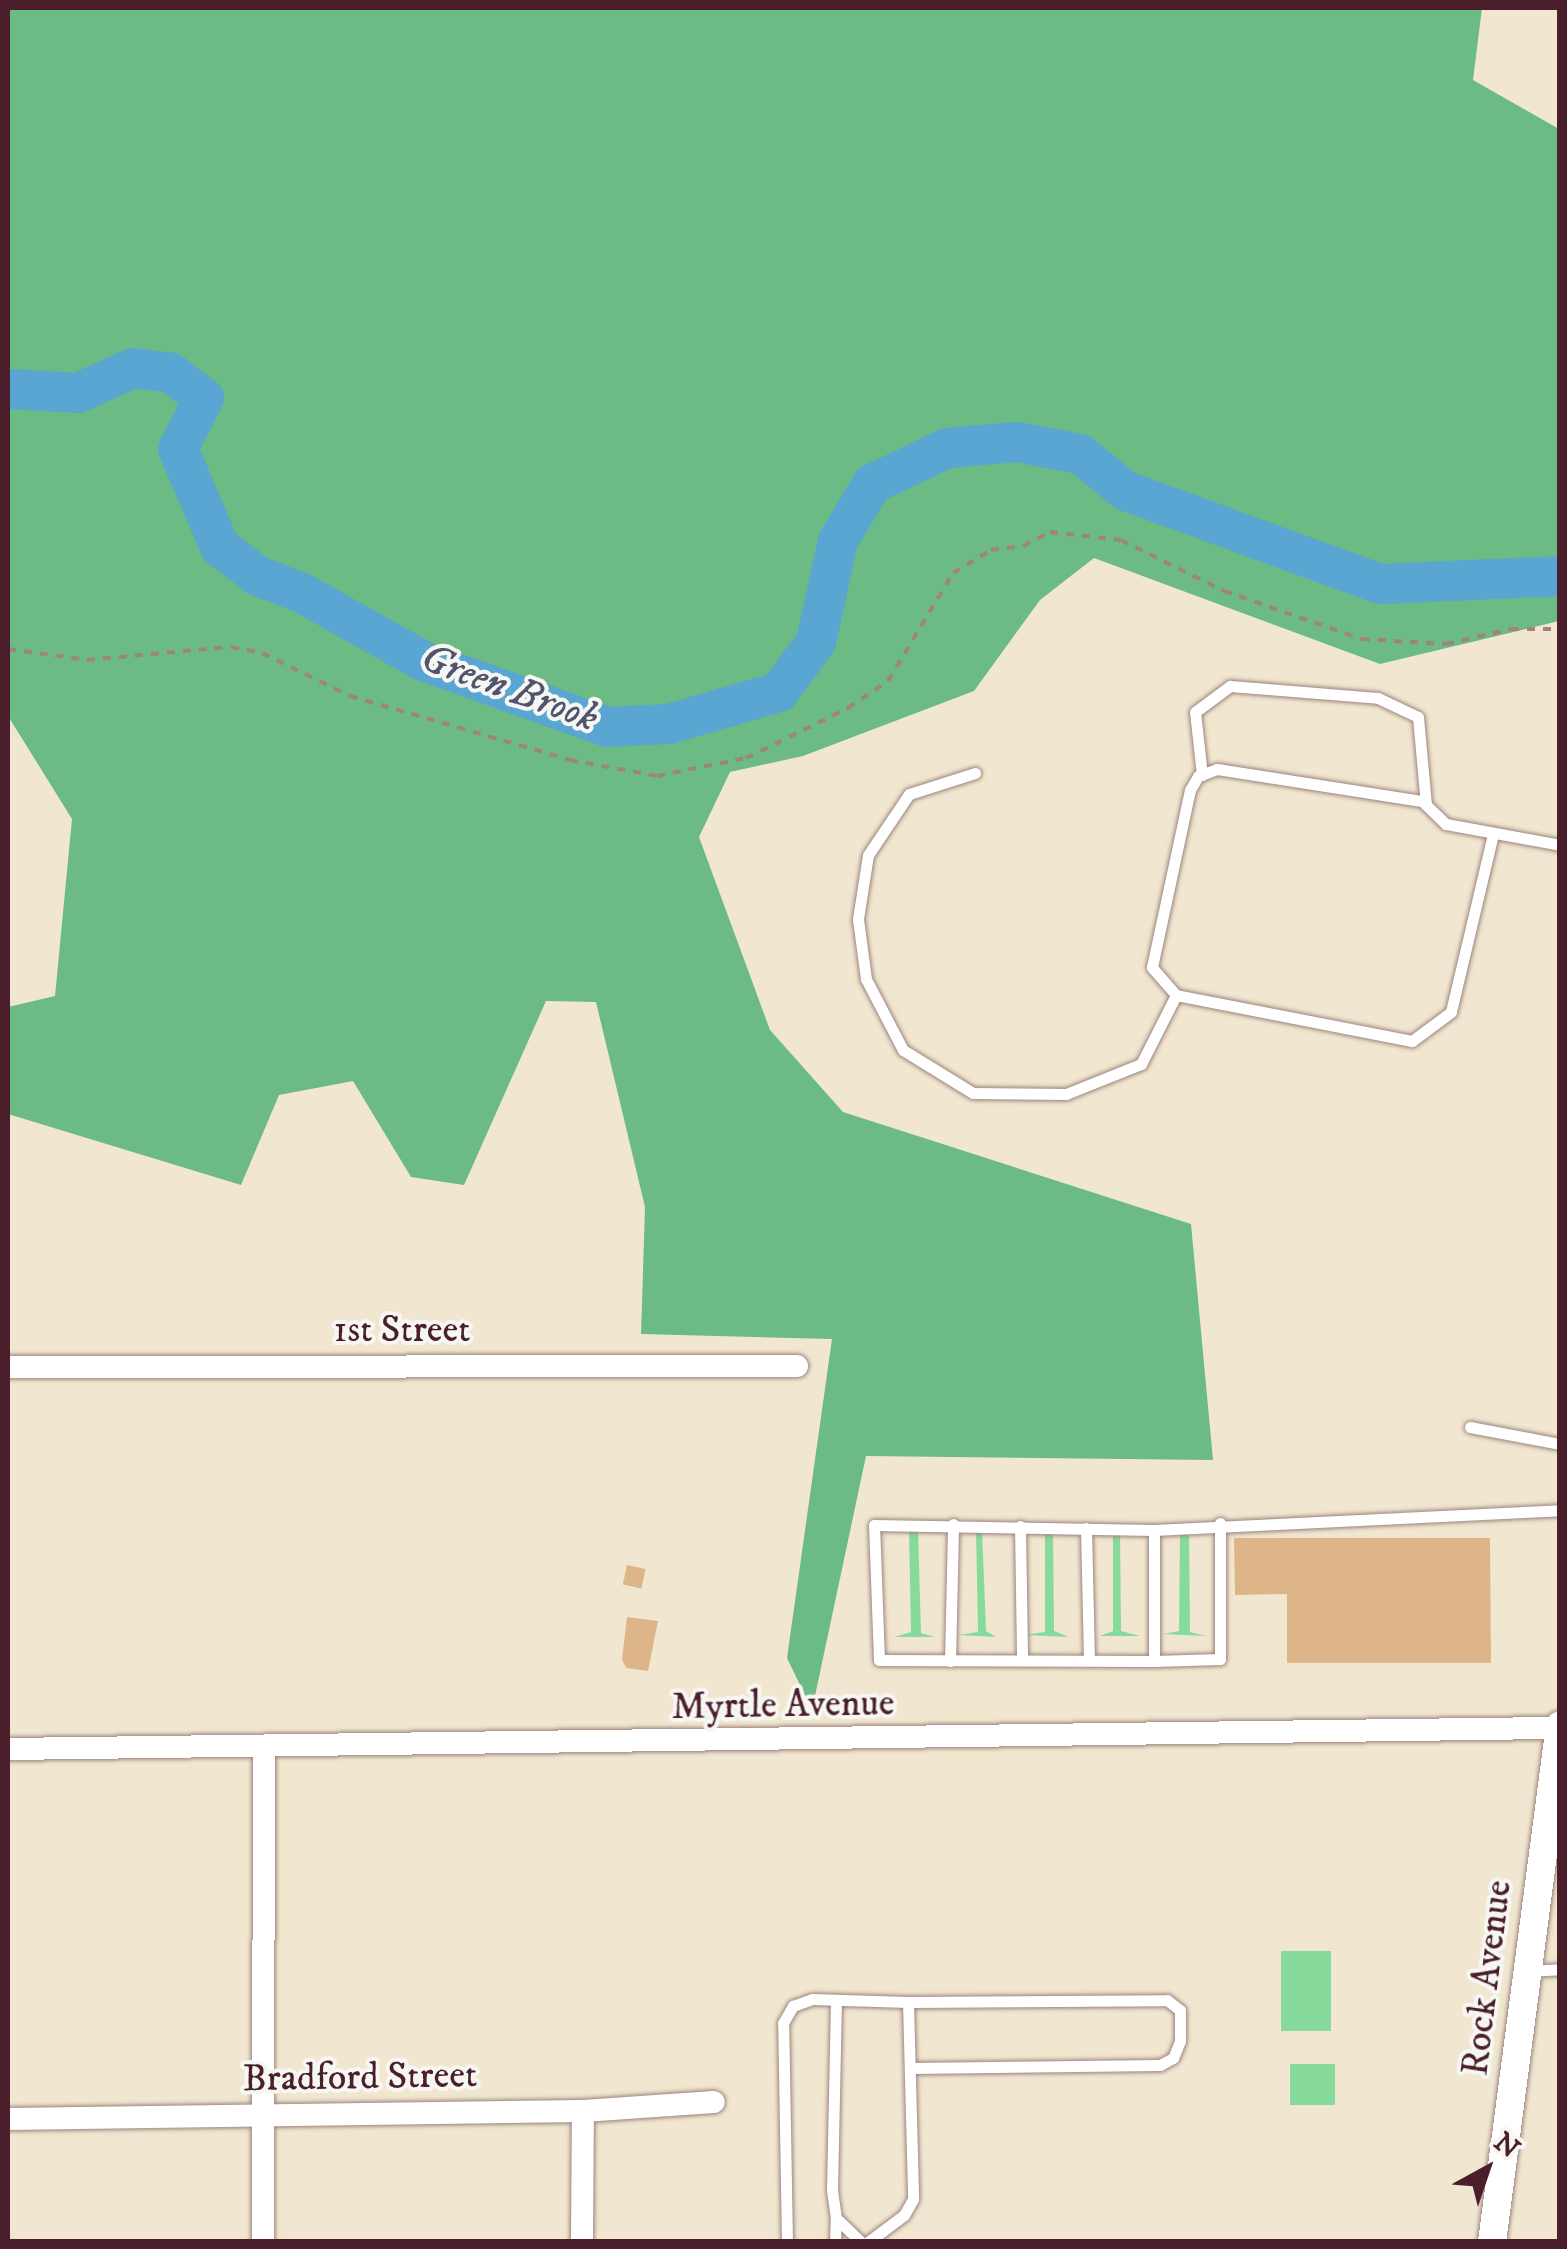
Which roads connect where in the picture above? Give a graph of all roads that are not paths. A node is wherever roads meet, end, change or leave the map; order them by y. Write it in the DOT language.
graph roads {
  1 [pos="975,774"];
  2 [pos="1202,775"];
  3 [pos="1426,805"];
  4 [pos="1493,834"];
  5 [pos="1560,846"];
  6 [pos="1176,995"];
  7 [pos="797,1366"];
  8 [pos="8,1367"];
  9 [pos="1470,1427"];
  10 [pos="1560,1444"];
  11 [pos="1560,1510"];
  12 [pos="1220,1523"];
  13 [pos="953,1524"];
  14 [pos="1020,1526"];
  15 [pos="1086,1528"];
  16 [pos="1154,1530"];
  17 [pos="1022,1660"];
  18 [pos="1089,1660"];
  19 [pos="950,1661"];
  20 [pos="1154,1661"];
  21 [pos="1559,1727"];
  22 [pos="264,1746"];
  23 [pos="8,1748"];
  24 [pos="1560,1969"];
  25 [pos="1527,1970"];
  26 [pos="836,2000"];
  27 [pos="908,2002"];
  28 [pos="910,2068"];
  29 [pos="714,2102"];
  30 [pos="584,2111"];
  31 [pos="263,2114"];
  32 [pos="8,2119"];
  33 [pos="836,2218"];
  34 [pos="263,2242"];
  35 [pos="582,2242"];
  36 [pos="786,2242"];
  37 [pos="834,2242"];
  38 [pos="865,2242"];
  39 [pos="1492,2242"];
  1 -- 6 [label="lane"];
  2 -- 3 [label="lane"];
  2 -- 3 [label="lane"];
  2 -- 6 [label="lane"];
  3 -- 4 [label="lane"];
  4 -- 5 [label="lane"];
  4 -- 6 [label="lane"];
  7 -- 8 [label="street, 1st Street"];
  9 -- 10 [label="lane"];
  11 -- 12 [label="lane"];
  12 -- 16 [label="lane"];
  12 -- 20 [label="lane"];
  13 -- 14 [label="lane"];
  13 -- 19 [label="lane"];
  13 -- 19 [label="lane"];
  14 -- 15 [label="lane"];
  14 -- 17 [label="lane"];
  15 -- 16 [label="lane"];
  15 -- 18 [label="lane"];
  16 -- 20 [label="lane"];
  17 -- 18 [label="lane"];
  17 -- 19 [label="lane"];
  18 -- 20 [label="lane"];
  21 -- 22 [label="street, Myrtle Avenue"];
  21 -- 25 [label="street, Rock Avenue"];
  22 -- 23 [label="street, Myrtle Avenue"];
  22 -- 31 [label="street"];
  24 -- 25 [label="lane"];
  25 -- 39 [label="street, Rock Avenue"];
  26 -- 27 [label="lane"];
  26 -- 33 [label="lane"];
  26 -- 36 [label="lane"];
  27 -- 28 [label="lane"];
  27 -- 28 [label="lane"];
  28 -- 38 [label="lane"];
  29 -- 30 [label="street, Bradford Street"];
  30 -- 31 [label="street, Bradford Street"];
  30 -- 35 [label="street"];
  31 -- 32 [label="street, Bradford Street"];
  31 -- 34 [label="street"];
  33 -- 37 [label="lane"];
  33 -- 38 [label="lane"];
}
